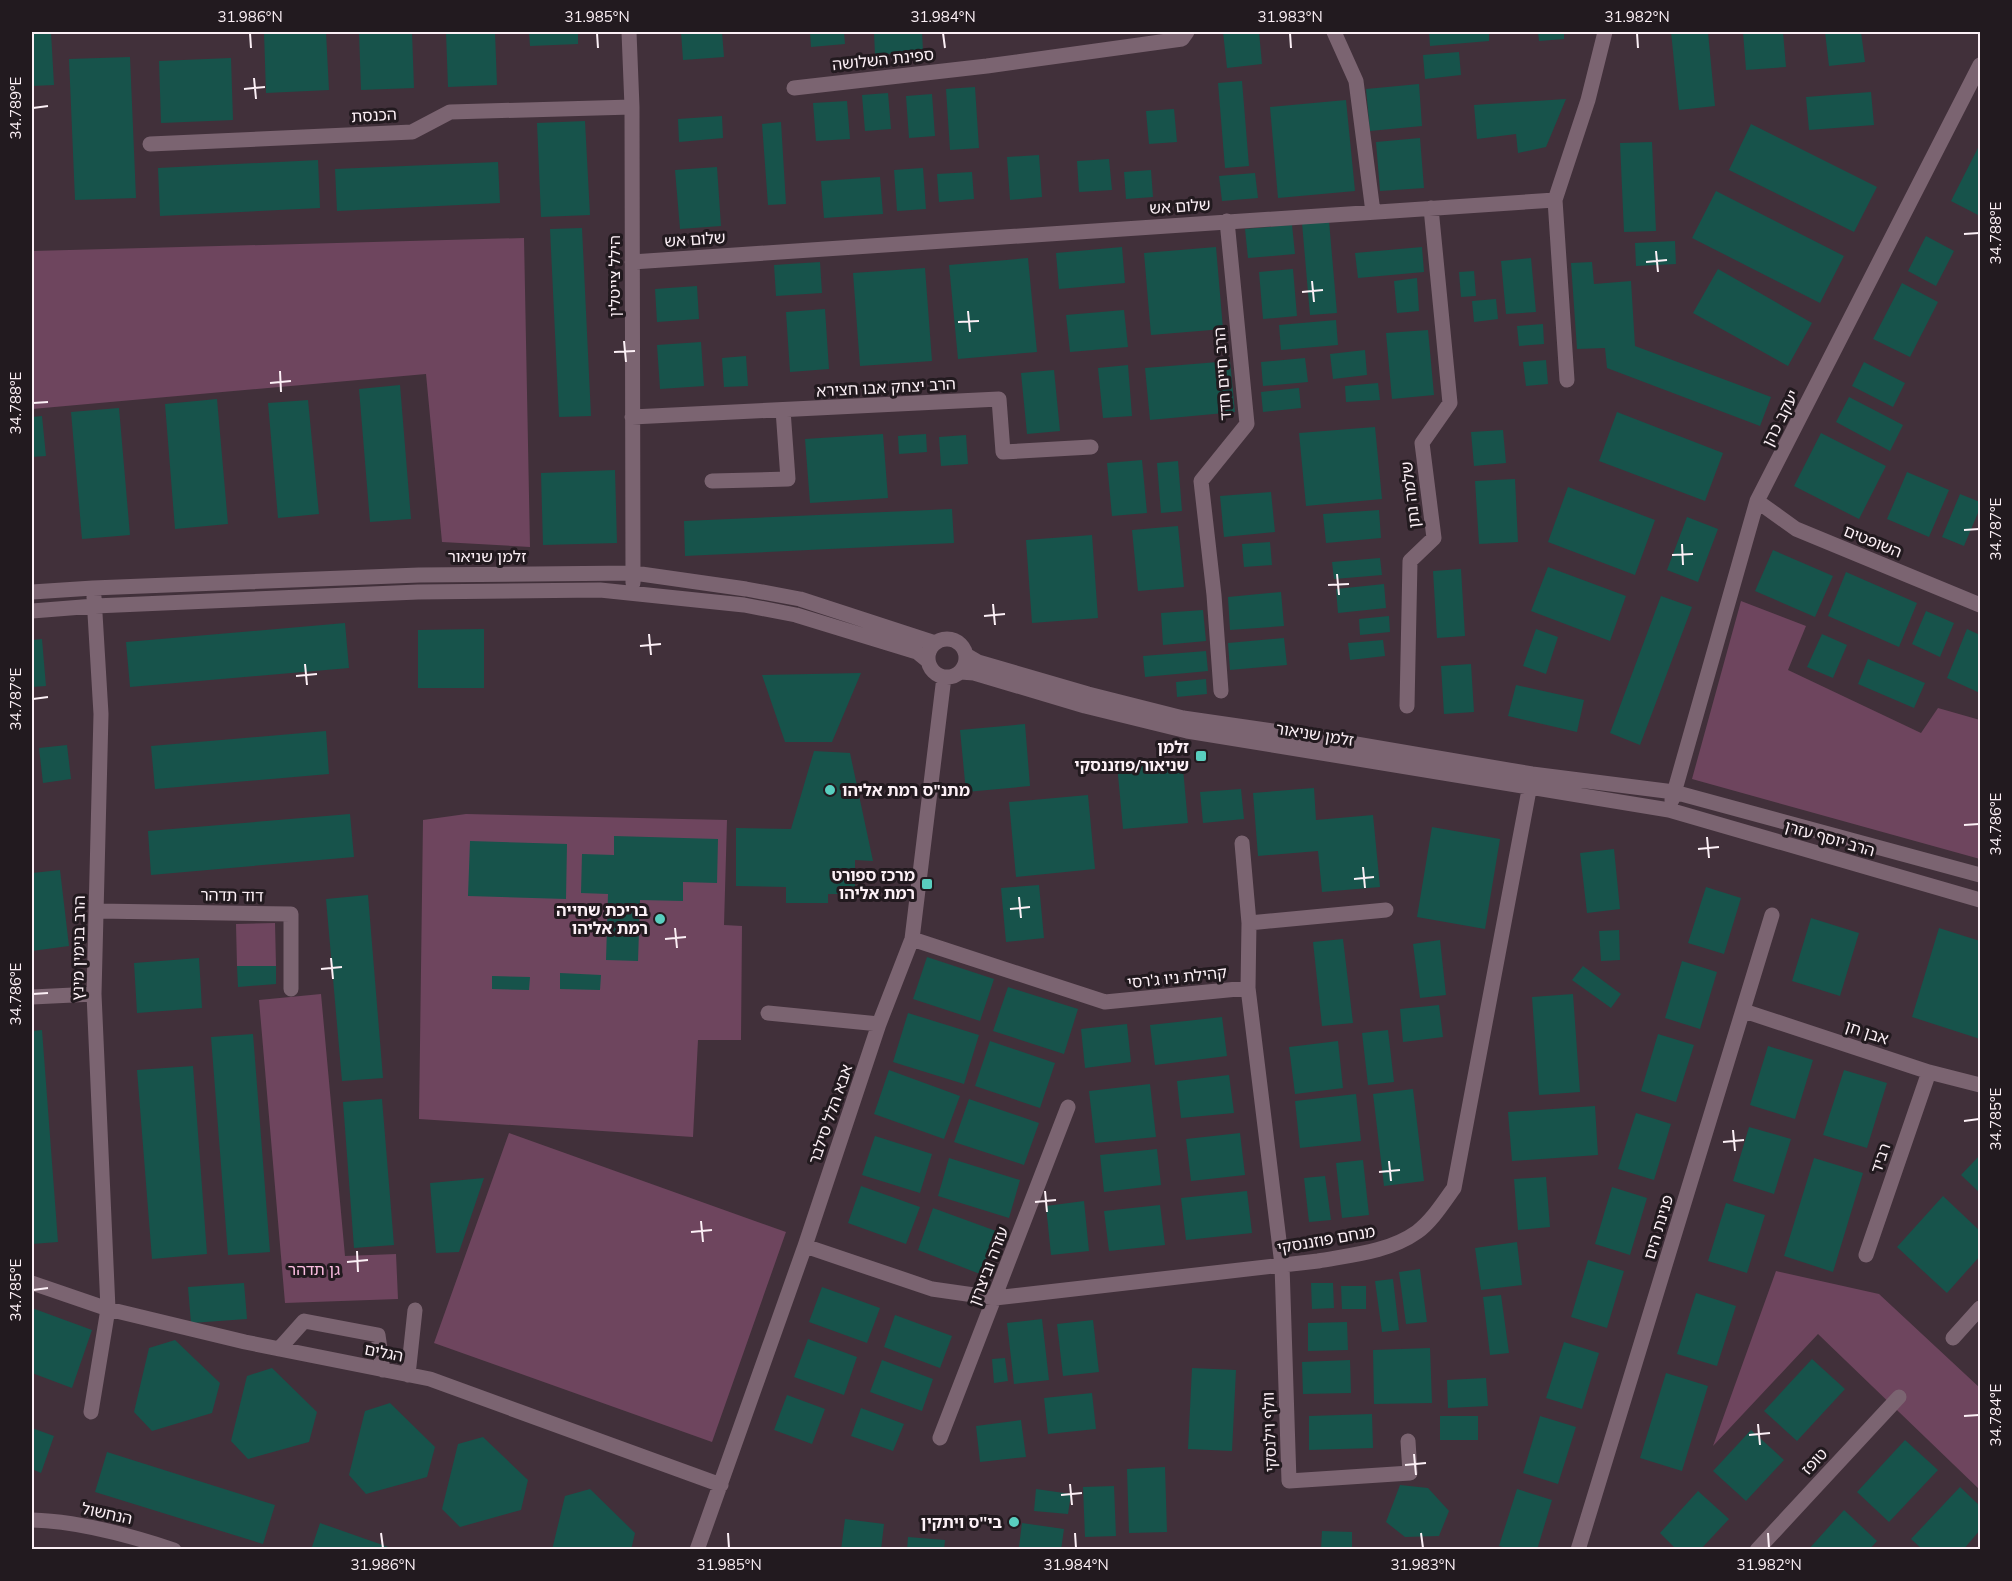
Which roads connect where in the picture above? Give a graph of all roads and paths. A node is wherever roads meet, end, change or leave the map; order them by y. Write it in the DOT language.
graph roads {
  1 [pos="629,32"];
  2 [pos="1187,32"];
  3 [pos="1334,32"];
  4 [pos="1605,32"];
  5 [pos="1980,65"];
  6 [pos="794,88"];
  7 [pos="632,107"];
  8 [pos="150,144"];
  9 [pos="1555,200"];
  10 [pos="1431,208"];
  11 [pos="1373,212"];
  12 [pos="1227,220"];
  13 [pos="632,262"];
  14 [pos="1567,380"];
  15 [pos="783,410"];
  16 [pos="632,417"];
  17 [pos="1091,447"];
  18 [pos="712,481"];
  19 [pos="1757,501"];
  20 [pos="634,573"];
  21 [pos="93,588"];
  22 [pos="32,592"];
  23 [pos="632,592"];
  24 [pos="1980,604"];
  25 [pos="95,606"];
  26 [pos="32,610"];
  27 [pos="935,643"];
  28 [pos="966,655"];
  29 [pos="928,661"];
  30 [pos="960,672"];
  31 [pos="944,677"];
  32 [pos="1221,691"];
  33 [pos="1407,706"];
  34 [pos="1530,781"];
  35 [pos="1674,792"];
  36 [pos="1669,810"];
  37 [pos="1242,843"];
  38 [pos="1980,875"];
  39 [pos="1980,900"];
  40 [pos="1386,910"];
  41 [pos="97,911"];
  42 [pos="1772,915"];
  43 [pos="1249,923"];
  44 [pos="912,939"];
  45 [pos="1248,988"];
  46 [pos="291,989"];
  47 [pos="94,994"];
  48 [pos="32,998"];
  49 [pos="1744,1011"];
  50 [pos="768,1013"];
  51 [pos="879,1024"];
  52 [pos="1929,1072"];
  53 [pos="1980,1085"];
  54 [pos="1068,1107"];
  55 [pos="805,1246"];
  56 [pos="1866,1255"];
  57 [pos="1282,1265"];
  58 [pos="32,1283"];
  59 [pos="996,1298"];
  60 [pos="1980,1308"];
  61 [pos="108,1310"];
  62 [pos="415,1310"];
  63 [pos="1953,1338"];
  64 [pos="279,1349"];
  65 [pos="383,1370"];
  66 [pos="408,1375"];
  67 [pos="1899,1397"];
  68 [pos="91,1412"];
  69 [pos="940,1438"];
  70 [pos="1408,1441"];
  71 [pos="721,1485"];
  72 [pos="32,1520"];
  73 [pos="145,1545"];
  74 [pos="174,1550"];
  75 [pos="697,1550"];
  76 [pos="1578,1550"];
  77 [pos="1757,1550"];
  1 -- 7 [label="street, הילל צייטלין"];
  2 -- 6 [label="street, ספינת השלושה"];
  3 -- 11 [label="street"];
  4 -- 9 [label="street"];
  5 -- 19 [label="street, יעקב כהן"];
  7 -- 8 [label="street, הכנסת"];
  7 -- 13 [label="street, הילל צייטלין"];
  9 -- 10 [label="street, שלום אש"];
  9 -- 14 [label="street"];
  10 -- 11 [label="street, שלום אש"];
  10 -- 33 [label="street, שלמה נתן"];
  11 -- 12 [label="street, שלום אש"];
  12 -- 13 [label="street, שלום אש"];
  12 -- 32 [label="street, הרב חיים חדד"];
  13 -- 16 [label="street, הילל צייטלין"];
  15 -- 16 [label="street, הרב יצחק אבו חצירא"];
  15 -- 17 [label="street, הרב יצחק אבו חצירא"];
  15 -- 18 [label="street"];
  16 -- 20 [label="street, הילל צייטלין"];
  19 -- 24 [label="street, השופטים"];
  19 -- 35 [label="street, יעקב כהן"];
  20 -- 21 [label="street, זלמן שניאור"];
  20 -- 23 [label="street, הילל צייטלין"];
  20 -- 27 [label="street, זלמן שניאור"];
  21 -- 22 [label="street, זלמן שניאור"];
  21 -- 25 [label="street, הרב בנימין מינץ"];
  23 -- 25 [label="street"];
  23 -- 29 [label="street"];
  25 -- 26 [label="street"];
  25 -- 41 [label="street, הרב בנימין מינץ"];
  27 -- 28 [label="street"];
  27 -- 29 [label="street"];
  28 -- 30 [label="street"];
  28 -- 34 [label="street, זלמן שניאור"];
  29 -- 31 [label="street"];
  30 -- 31 [label="street"];
  30 -- 34 [label="street, זלמן שניאור"];
  31 -- 44 [label="street, אבא הלל סילבר"];
  34 -- 35 [label="street, זלמן שניאור"];
  34 -- 36 [label="street, זלמן שניאור"];
  34 -- 57 [label="street, מנחם פוזננסקי"];
  35 -- 36 [label="street, יעקב כהן"];
  35 -- 38 [label="street, הרב יוסף עזרן"];
  36 -- 39 [label="street, הרב יוסף עזרן"];
  37 -- 43 [label="street"];
  40 -- 43 [label="street"];
  41 -- 46 [label="street, דוד תדהר"];
  41 -- 47 [label="street, הרב בנימין מינץ"];
  42 -- 49 [label="street, פנינת הים"];
  43 -- 45 [label="street"];
  44 -- 45 [label="street, קהילת ניו ג'רסי"];
  44 -- 51 [label="street, אבא הלל סילבר"];
  45 -- 57 [label="street, קהילת ניו ג'רסי"];
  47 -- 48 [label="street"];
  47 -- 61 [label="street, הרב בנימין מינץ"];
  49 -- 52 [label="street, אבן חן"];
  49 -- 76 [label="street, פנינת הים"];
  50 -- 51 [label="street"];
  51 -- 55 [label="street, אבא הלל סילבר"];
  52 -- 53 [label="street, אבן חן"];
  52 -- 56 [label="street, רביד"];
  54 -- 59 [label="street, עזרה וביצרון"];
  55 -- 59 [label="street, מנחם פוזננסקי"];
  55 -- 71 [label="street, אבא הלל סילבר"];
  57 -- 59 [label="street, מנחם פוזננסקי"];
  57 -- 70 [label="street, וולף וילנסקי"];
  58 -- 61 [label="street, הגלים"];
  59 -- 69 [label="street, עזרה וביצרון"];
  60 -- 63 [label="street"];
  61 -- 64 [label="street, הגלים"];
  61 -- 68 [label="street, הרב בנימין מינץ"];
  62 -- 66 [label="street"];
  64 -- 65 [label="street, הגלים"];
  64 -- 65 [label="street"];
  65 -- 66 [label="street, הגלים"];
  66 -- 71 [label="street, הגלים"];
  67 -- 77 [label="street, טופז"];
  71 -- 75 [label="street, אבא הלל סילבר"];
  72 -- 73 [label="street, הנחשול"];
  73 -- 74 [label="street, הנחשול"];
}
